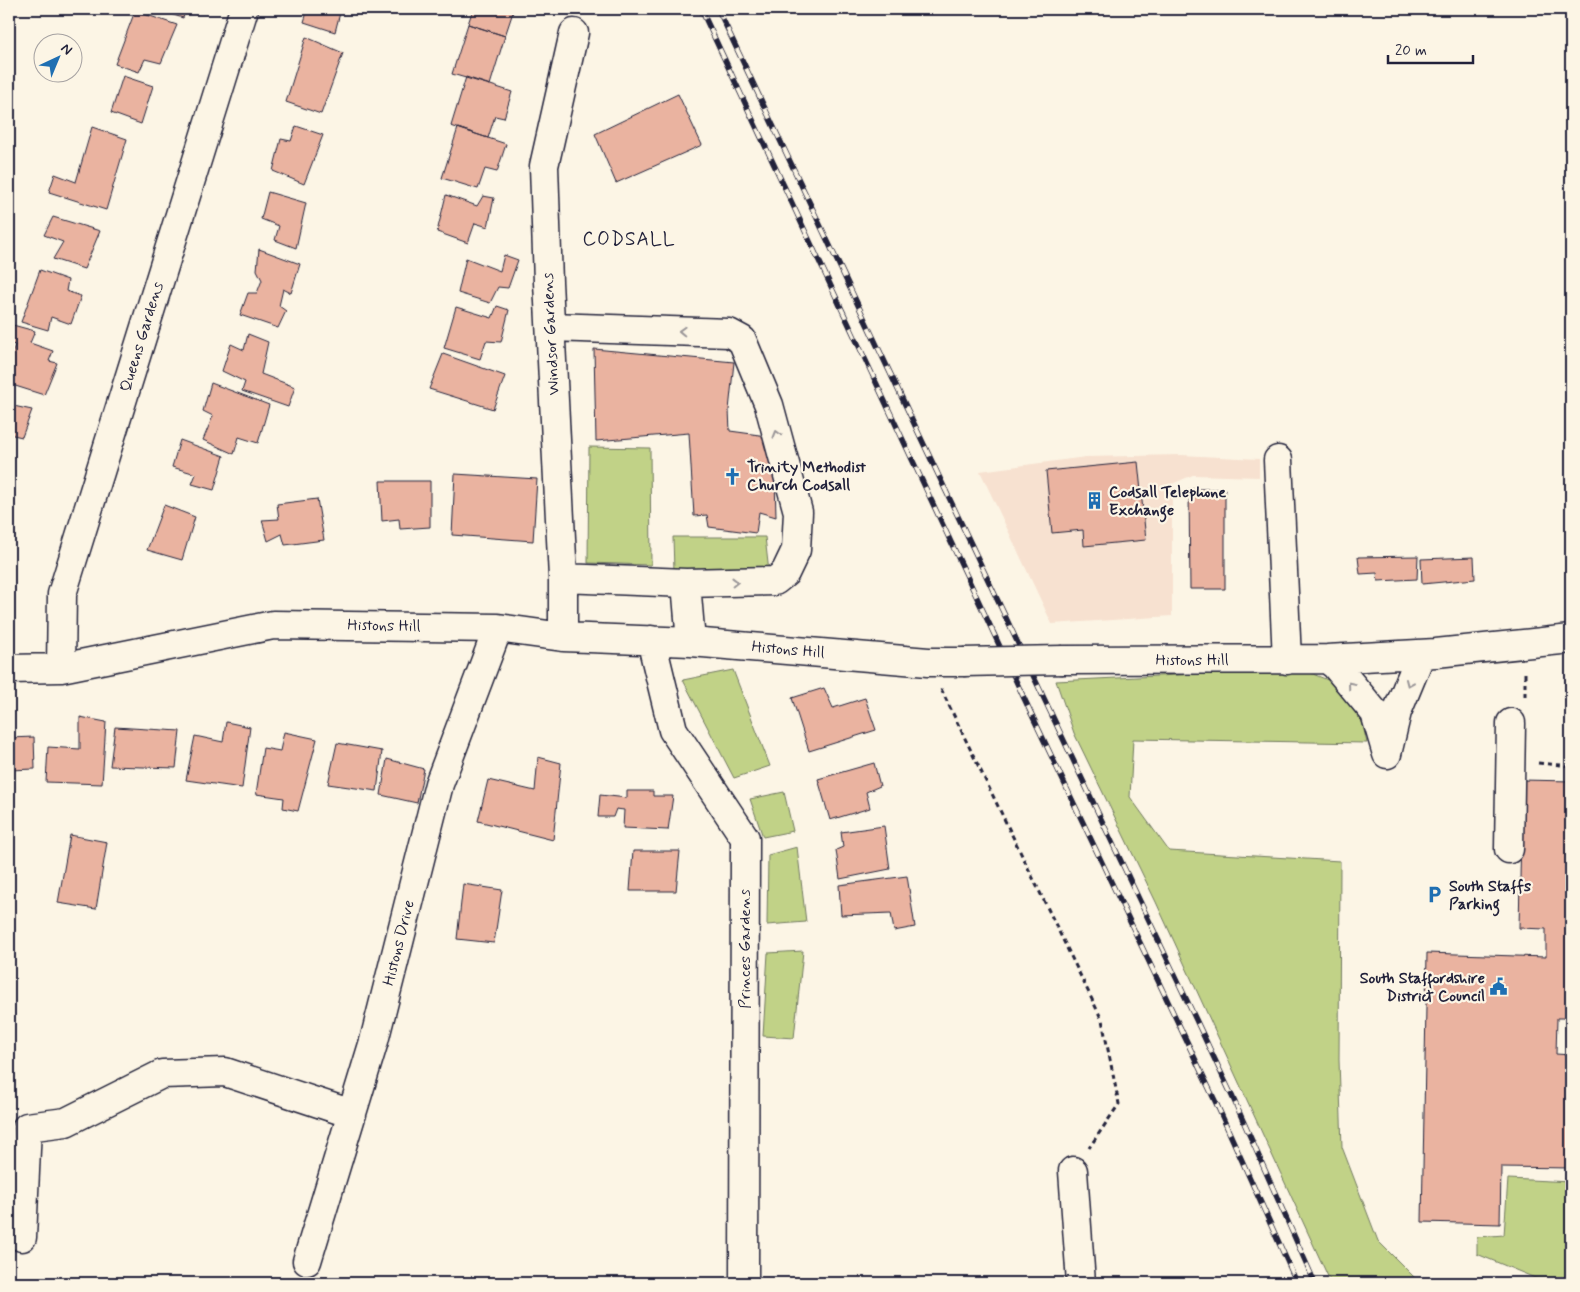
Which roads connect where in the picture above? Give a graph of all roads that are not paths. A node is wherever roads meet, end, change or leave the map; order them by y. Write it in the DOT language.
graph roads {
  1 [pos="244,9"];
  2 [pos="574,33"];
  3 [pos="551,327"];
  4 [pos="1278,460"];
  5 [pos="563,578"];
  6 [pos="686,583"];
  7 [pos="498,628"];
  8 [pos="563,637"];
  9 [pos="1571,639"];
  10 [pos="651,640"];
  11 [pos="691,642"];
  12 [pos="1421,654"];
  13 [pos="1327,658"];
  14 [pos="1287,660"];
  15 [pos="61,668"];
  16 [pos="9,669"];
  17 [pos="1510,722"];
  18 [pos="1509,850"];
  19 [pos="352,1114"];
  20 [pos="1073,1170"];
  21 [pos="22,1237"];
  22 [pos="307,1261"];
  23 [pos="744,1283"];
  24 [pos="1080,1283"];
  1 -- 15 [label="street, Queens Gardens"];
  2 -- 3 [label="street, Windsor Gardens"];
  3 -- 5 [label="street, Windsor Gardens"];
  6 -- 3 [label="street, one-way"];
  4 -- 14 [label="street"];
  5 -- 6 [label="street"];
  5 -- 8 [label="street, Windsor Gardens"];
  6 -- 11 [label="street"];
  7 -- 8 [label="street, Histons Hill"];
  7 -- 15 [label="street, Histons Hill"];
  7 -- 19 [label="street, Histons Drive"];
  8 -- 10 [label="street, Histons Hill"];
  9 -- 12 [label="street, Histons Hill"];
  10 -- 11 [label="street, Histons Hill"];
  10 -- 23 [label="street, Princes Gardens"];
  11 -- 14 [label="street, Histons Hill, bridge"];
  12 -- 13 [label="street, Histons Hill"];
  12 -- 13 [label="street, one-way"];
  13 -- 14 [label="street, Histons Hill"];
  15 -- 16 [label="street, Histons Hill"];
  17 -- 18 [label="street"];
  19 -- 21 [label="street"];
  19 -- 22 [label="street, Histons Drive"];
  20 -- 24 [label="street"];
}
